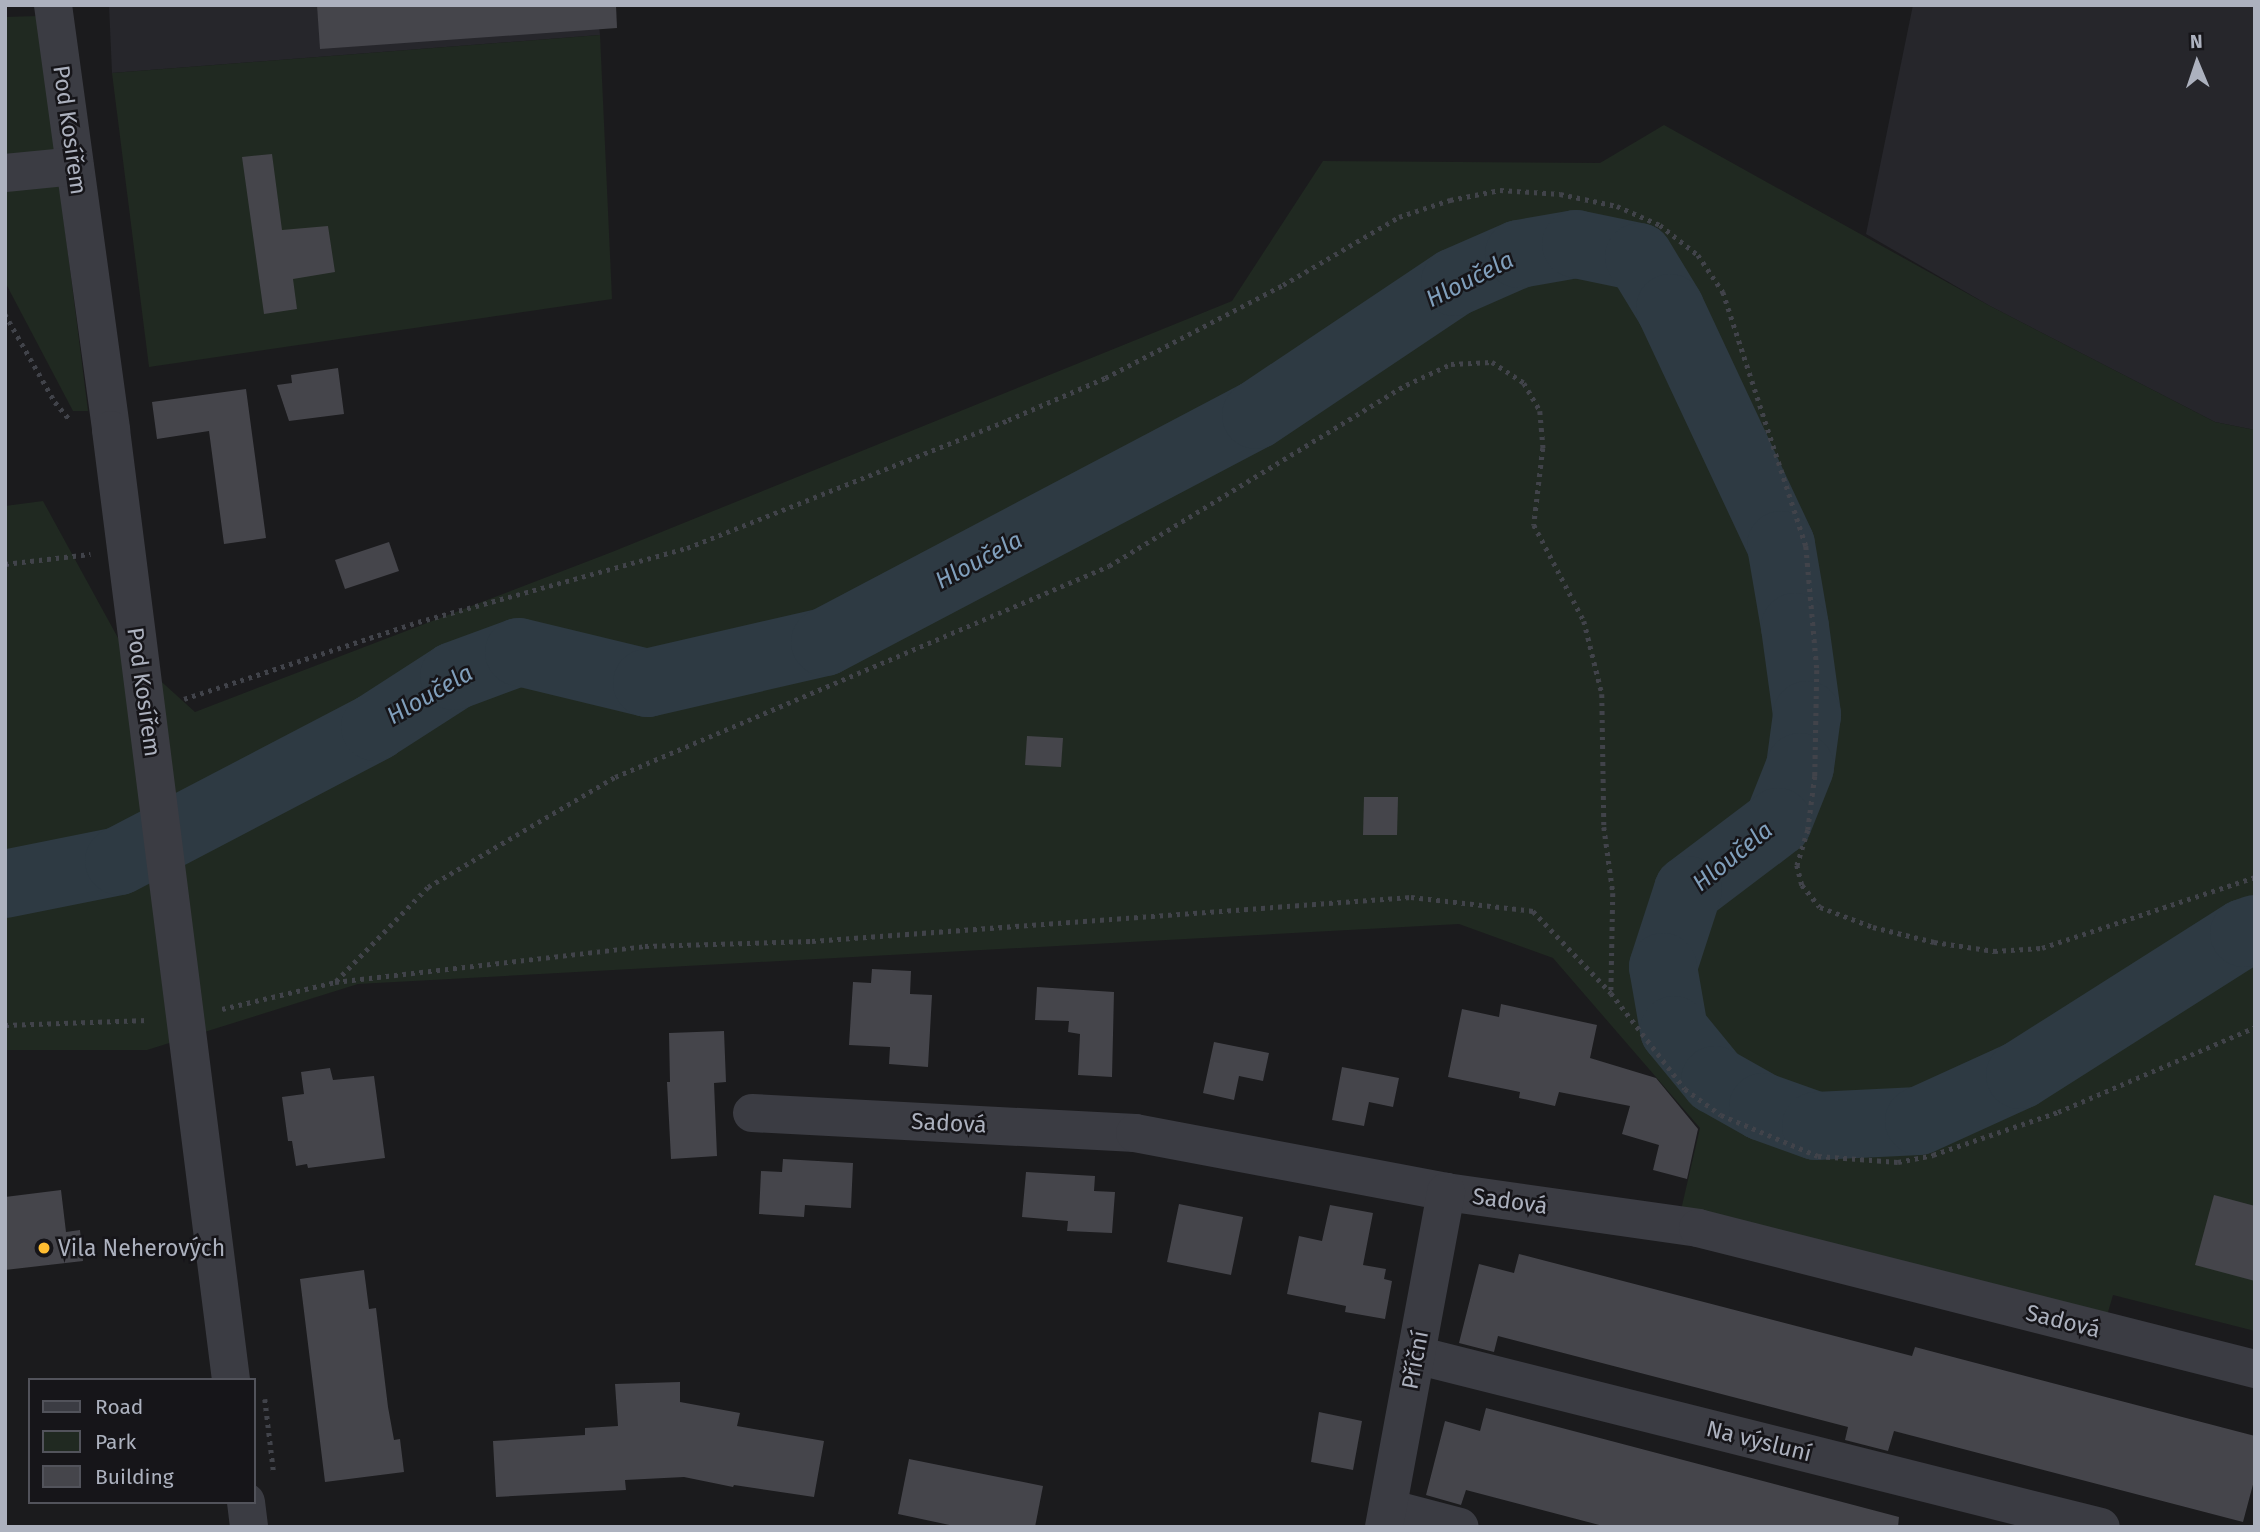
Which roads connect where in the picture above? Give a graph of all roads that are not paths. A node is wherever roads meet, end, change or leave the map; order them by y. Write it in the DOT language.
graph roads {
  1 [pos="53,5"];
  2 [pos="75,166"];
  3 [pos="5,173"];
  4 [pos="752,1113"];
  5 [pos="1446,1192"];
  6 [pos="1416,1355"];
  7 [pos="2255,1369"];
  8 [pos="247,1378"];
  9 [pos="261,1494"];
  10 [pos="1386,1517"];
  11 [pos="249,1527"];
  12 [pos="1460,1527"];
  13 [pos="2101,1527"];
  1 -- 2 [label="street, Pod Kosířem"];
  2 -- 3 [label="street"];
  2 -- 8 [label="street, Pod Kosířem"];
  4 -- 5 [label="street, Sadová"];
  5 -- 6 [label="street, Příční"];
  5 -- 7 [label="street, Sadová"];
  6 -- 10 [label="street, Příční"];
  6 -- 13 [label="street, Na výsluní"];
  9 -- 11 [label="street"];
  10 -- 12 [label="street"];
}
